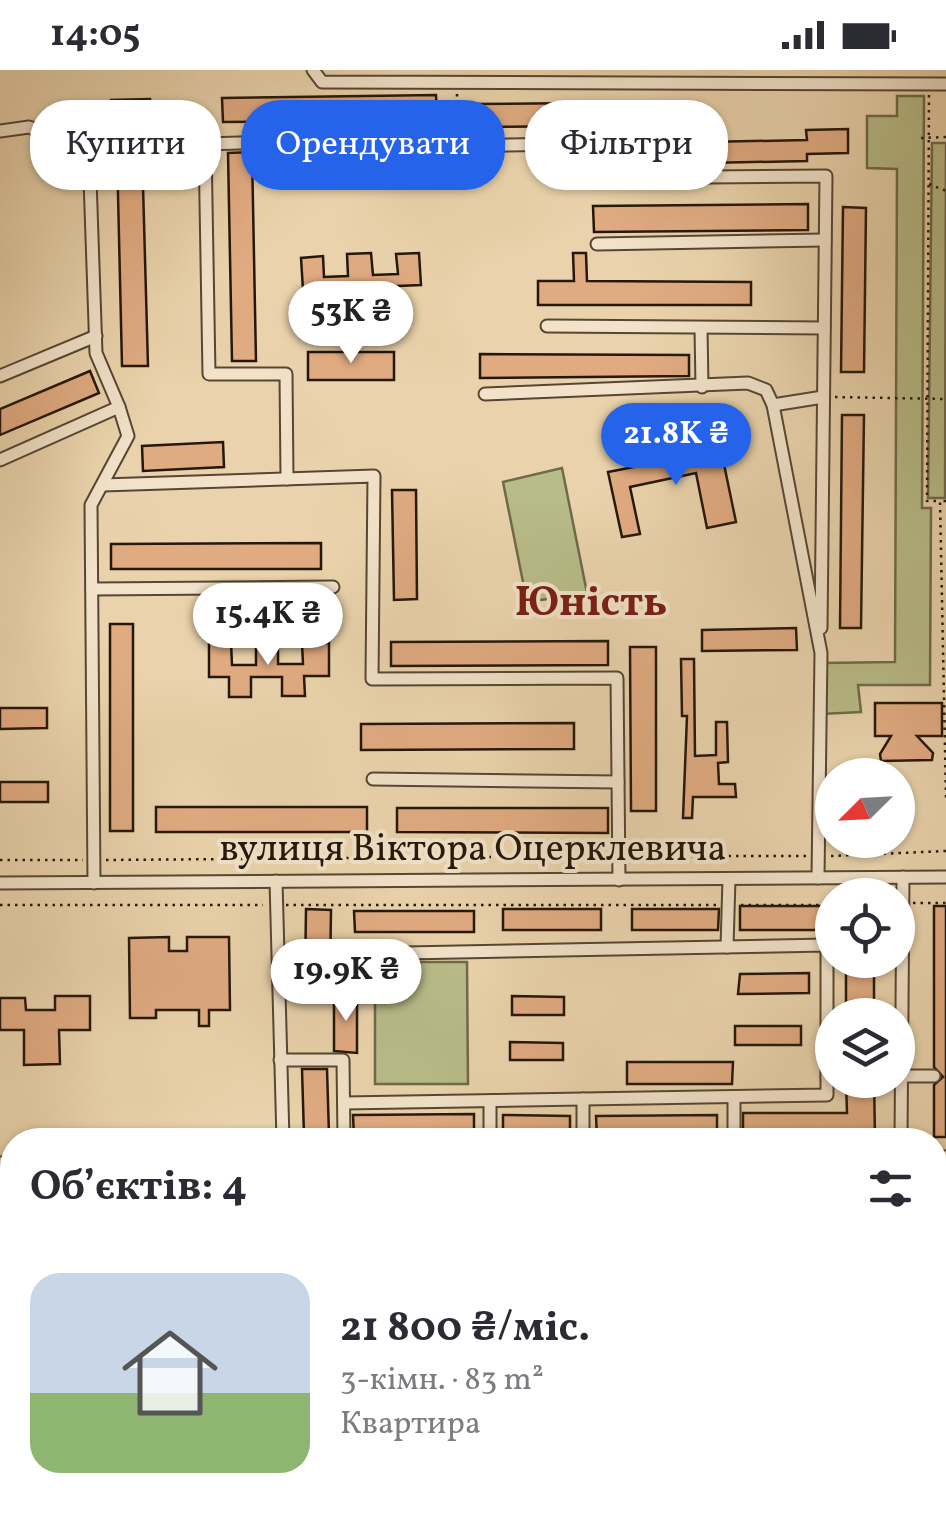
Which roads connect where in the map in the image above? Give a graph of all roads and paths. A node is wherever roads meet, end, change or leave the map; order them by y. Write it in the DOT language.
graph roads {
  1 [pos="313,70"];
  2 [pos="699,77"];
  3 [pos="456,83"];
  4 [pos="928,84"];
  5 [pos="946,84"];
  6 [pos="457,100"];
  7 [pos="30,127"];
  8 [pos="0,132"];
  9 [pos="921,138"];
  10 [pos="928,138"];
  11 [pos="946,138"];
  12 [pos="728,177"];
  13 [pos="928,183"];
  14 [pos="91,190"];
  15 [pos="207,190"];
  16 [pos="946,191"];
  17 [pos="825,240"];
  18 [pos="598,244"];
  19 [pos="547,326"];
  20 [pos="701,328"];
  21 [pos="824,328"];
  22 [pos="96,336"];
  23 [pos="0,376"];
  24 [pos="702,388"];
  25 [pos="485,394"];
  26 [pos="823,397"];
  27 [pos="928,398"];
  28 [pos="946,399"];
  29 [pos="773,406"];
  30 [pos="119,407"];
  31 [pos="0,460"];
  32 [pos="286,479"];
  33 [pos="103,485"];
  34 [pos="940,501"];
  35 [pos="946,501"];
  36 [pos="333,586"];
  37 [pos="92,589"];
  38 [pos="821,653"];
  39 [pos="819,758"];
  40 [pos="374,779"];
  41 [pos="618,782"];
  42 [pos="946,798"];
  43 [pos="946,851"];
  44 [pos="915,852"];
  45 [pos="619,856"];
  46 [pos="815,856"];
  47 [pos="818,858"];
  48 [pos="878,858"];
  49 [pos="0,860"];
  50 [pos="94,860"];
  51 [pos="877,870"];
  52 [pos="903,876"];
  53 [pos="946,876"];
  54 [pos="815,878"];
  55 [pos="818,878"];
  56 [pos="729,879"];
  57 [pos="619,880"];
  58 [pos="276,881"];
  59 [pos="0,883"];
  60 [pos="94,883"];
  61 [pos="915,903"];
  62 [pos="946,903"];
  63 [pos="0,905"];
  64 [pos="276,905"];
  65 [pos="728,905"];
  66 [pos="815,905"];
  67 [pos="726,947"];
  68 [pos="353,954"];
  69 [pos="828,998"];
  70 [pos="901,998"];
  71 [pos="280,1060"];
  72 [pos="915,1076"];
  73 [pos="934,1076"];
  74 [pos="815,1095"];
  75 [pos="734,1096"];
  76 [pos="900,1098"];
  77 [pos="583,1099"];
  78 [pos="490,1101"];
  79 [pos="344,1103"];
  80 [pos="282,1128"];
  81 [pos="344,1128"];
  82 [pos="490,1128"];
  83 [pos="583,1128"];
  84 [pos="734,1128"];
  85 [pos="901,1128"];
  1 -- 3 [label="street"];
  2 -- 3 [label="street"];
  2 -- 4 [label="street"];
  3 -- 6 [label="path"];
  4 -- 5 [label="street"];
  4 -- 10 [label="path"];
  7 -- 8 [label="street"];
  9 -- 10 [label="path"];
  10 -- 11 [label="path"];
  10 -- 13 [label="path"];
  12 -- 17 [label="street"];
  13 -- 16 [label="path"];
  13 -- 27 [label="path"];
  14 -- 22 [label="street"];
  15 -- 32 [label="street"];
  17 -- 18 [label="street"];
  17 -- 21 [label="street"];
  19 -- 20 [label="street"];
  20 -- 21 [label="street"];
  20 -- 24 [label="street"];
  21 -- 26 [label="street"];
  22 -- 23 [label="street"];
  22 -- 30 [label="street"];
  24 -- 25 [label="street"];
  24 -- 29 [label="street"];
  26 -- 27 [label="path"];
  26 -- 29 [label="street"];
  26 -- 38 [label="street"];
  27 -- 28 [label="path"];
  27 -- 34 [label="path"];
  29 -- 38 [label="street"];
  30 -- 31 [label="street"];
  30 -- 33 [label="street"];
  32 -- 33 [label="street"];
  32 -- 41 [label="street"];
  33 -- 37 [label="street"];
  34 -- 35 [label="path"];
  34 -- 42 [label="path"];
  36 -- 37 [label="street"];
  37 -- 50 [label="street"];
  38 -- 39 [label="street"];
  40 -- 41 [label="street"];
  41 -- 45 [label="street"];
  43 -- 44 [label="path"];
  45 -- 46 [label="path"];
  45 -- 50 [label="path"];
  45 -- 57 [label="street"];
  47 -- 55 [label="street"];
  48 -- 51 [label="path"];
  49 -- 50 [label="path"];
  50 -- 60 [label="street"];
  52 -- 53 [label="street, вулиця Віктора Оцерклевича"];
  52 -- 55 [label="street, вулиця Віктора Оцерклевича"];
  52 -- 70 [label="street"];
  54 -- 56 [label="street, вулиця Віктора Оцерклевича"];
  56 -- 57 [label="street, вулиця Віктора Оцерклевича"];
  56 -- 65 [label="street"];
  57 -- 58 [label="street, вулиця Віктора Оцерклевича"];
  58 -- 60 [label="street, вулиця Віктора Оцерклевича"];
  58 -- 64 [label="street"];
  59 -- 60 [label="street, вулиця Віктора Оцерклевича"];
  61 -- 62 [label="path"];
  63 -- 64 [label="path"];
  64 -- 65 [label="path"];
  64 -- 71 [label="street"];
  65 -- 66 [label="path"];
  65 -- 67 [label="street"];
  67 -- 68 [label="street"];
  67 -- 69 [label="street"];
  71 -- 79 [label="street"];
  71 -- 80 [label="street"];
  72 -- 73 [label="street"];
  74 -- 75 [label="street"];
  75 -- 77 [label="street"];
  75 -- 84 [label="street"];
  76 -- 85 [label="street"];
  77 -- 78 [label="street"];
  77 -- 83 [label="street"];
  78 -- 79 [label="street"];
  78 -- 82 [label="street"];
  79 -- 81 [label="street"];
}
